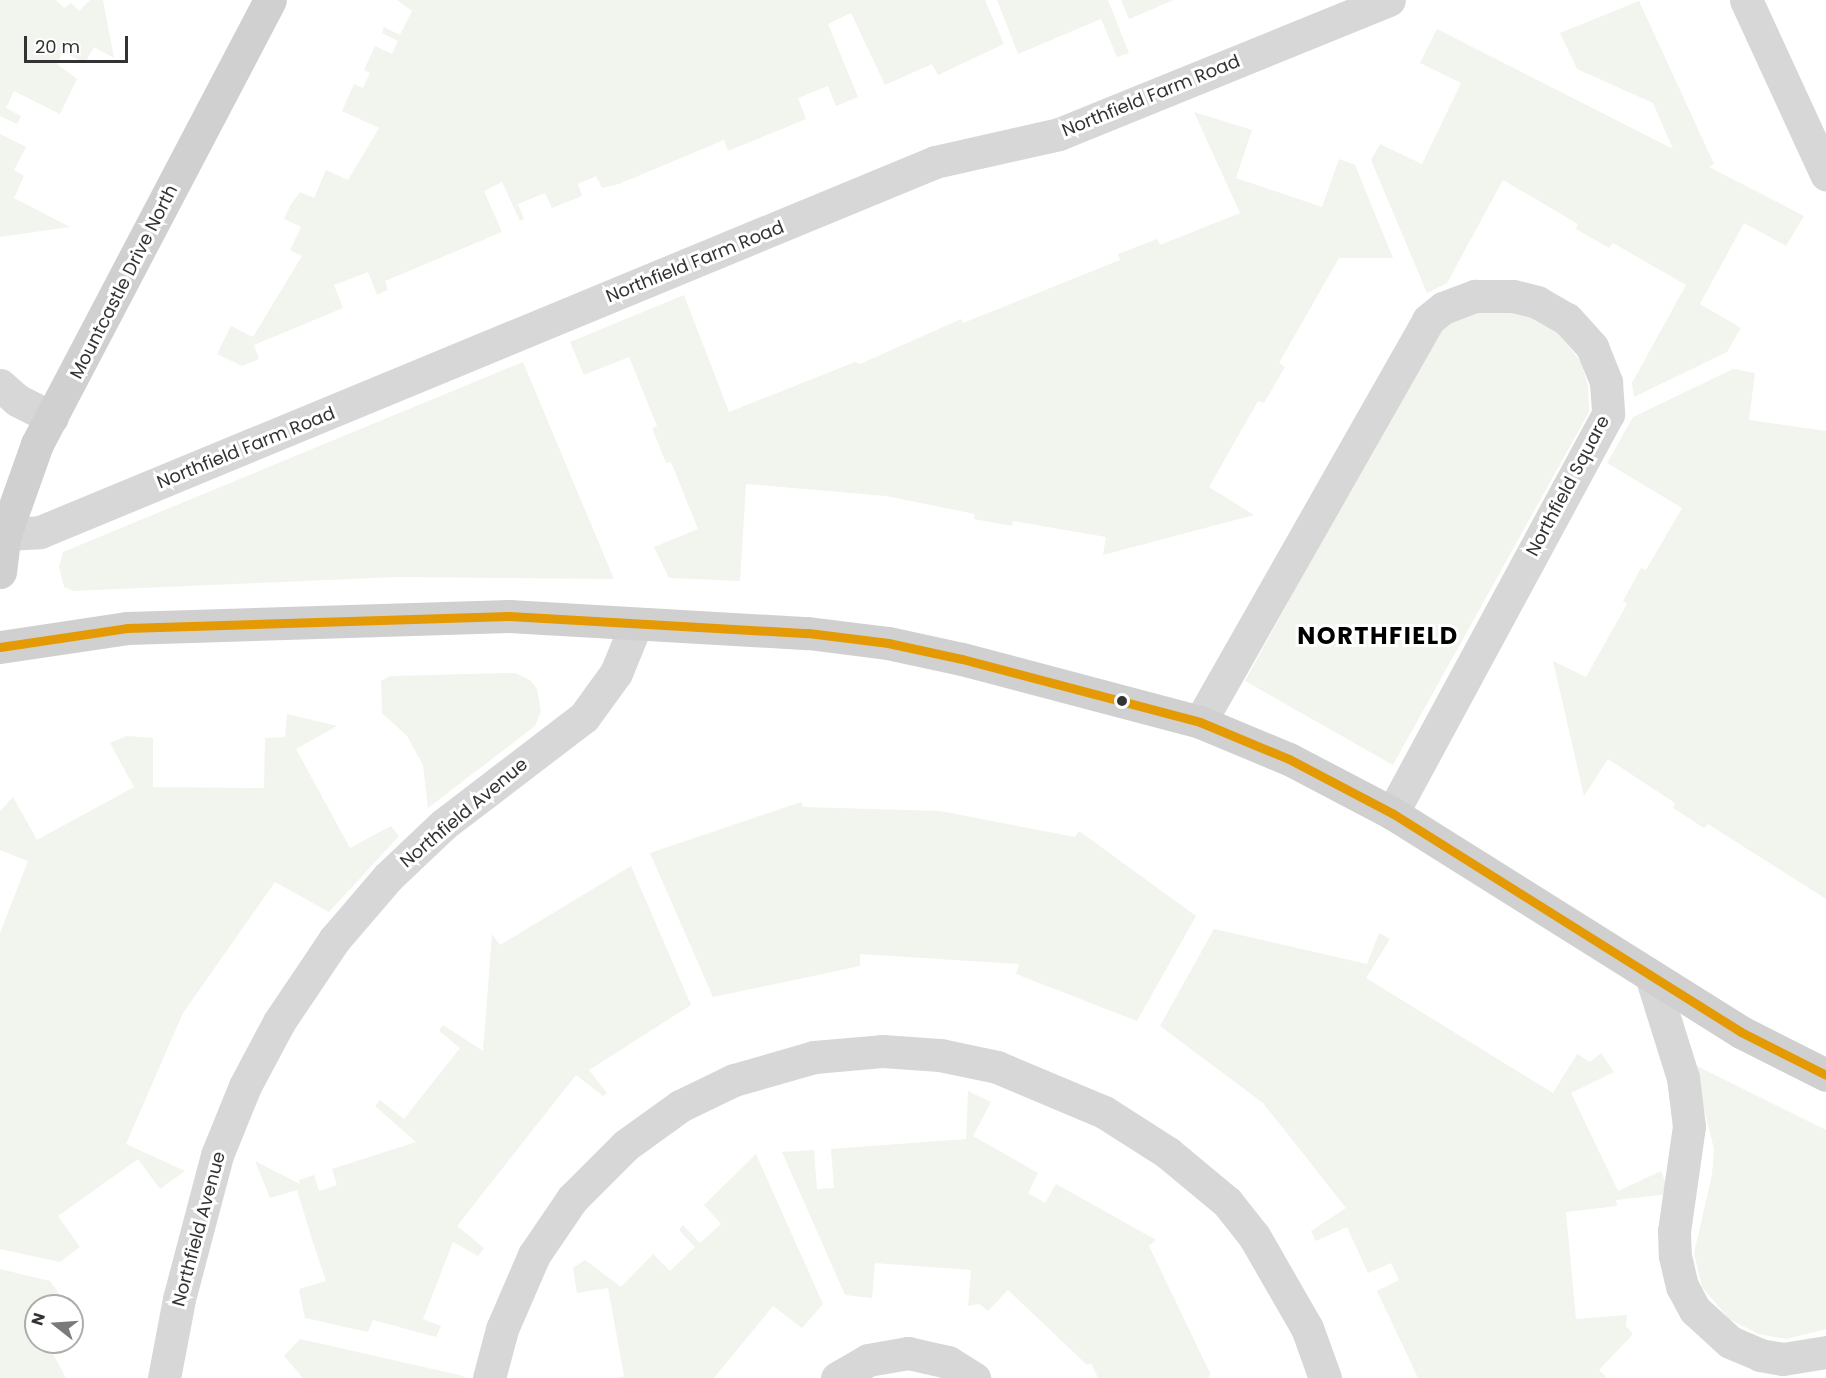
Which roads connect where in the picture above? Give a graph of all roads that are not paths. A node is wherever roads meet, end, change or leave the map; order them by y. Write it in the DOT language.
graph roads {
  1 [pos="1389,0"];
  2 [pos="1746,0"];
  3 [pos="261,4"];
  4 [pos="1335,10"];
  5 [pos="1826,174"];
  6 [pos="0,385"];
  7 [pos="52,418"];
  8 [pos="5,534"];
  9 [pos="0,572"];
  10 [pos="636,624"];
  11 [pos="0,648"];
  12 [pos="1200,722"];
  13 [pos="1392,813"];
  14 [pos="1652,979"];
  15 [pos="1826,1075"];
  16 [pos="1826,1352"];
  17 [pos="164,1378"];
  18 [pos="489,1378"];
  19 [pos="837,1378"];
  20 [pos="974,1378"];
  21 [pos="1325,1378"];
  1 -- 4 [label="street, Northfield Farm Road"];
  2 -- 5 [label="street"];
  3 -- 7 [label="street, Mountcastle Drive North"];
  4 -- 8 [label="street, Northfield Farm Road"];
  6 -- 7 [label="street"];
  7 -- 8 [label="street, Mountcastle Drive North"];
  8 -- 9 [label="street, Mountcastle Drive North"];
  10 -- 11 [label="street"];
  10 -- 12 [label="street"];
  10 -- 17 [label="street, Northfield Avenue"];
  12 -- 13 [label="street"];
  12 -- 13 [label="street, Northfield Square"];
  13 -- 14 [label="street"];
  14 -- 15 [label="street"];
  14 -- 16 [label="street"];
  18 -- 21 [label="street"];
  19 -- 20 [label="street"];
}
